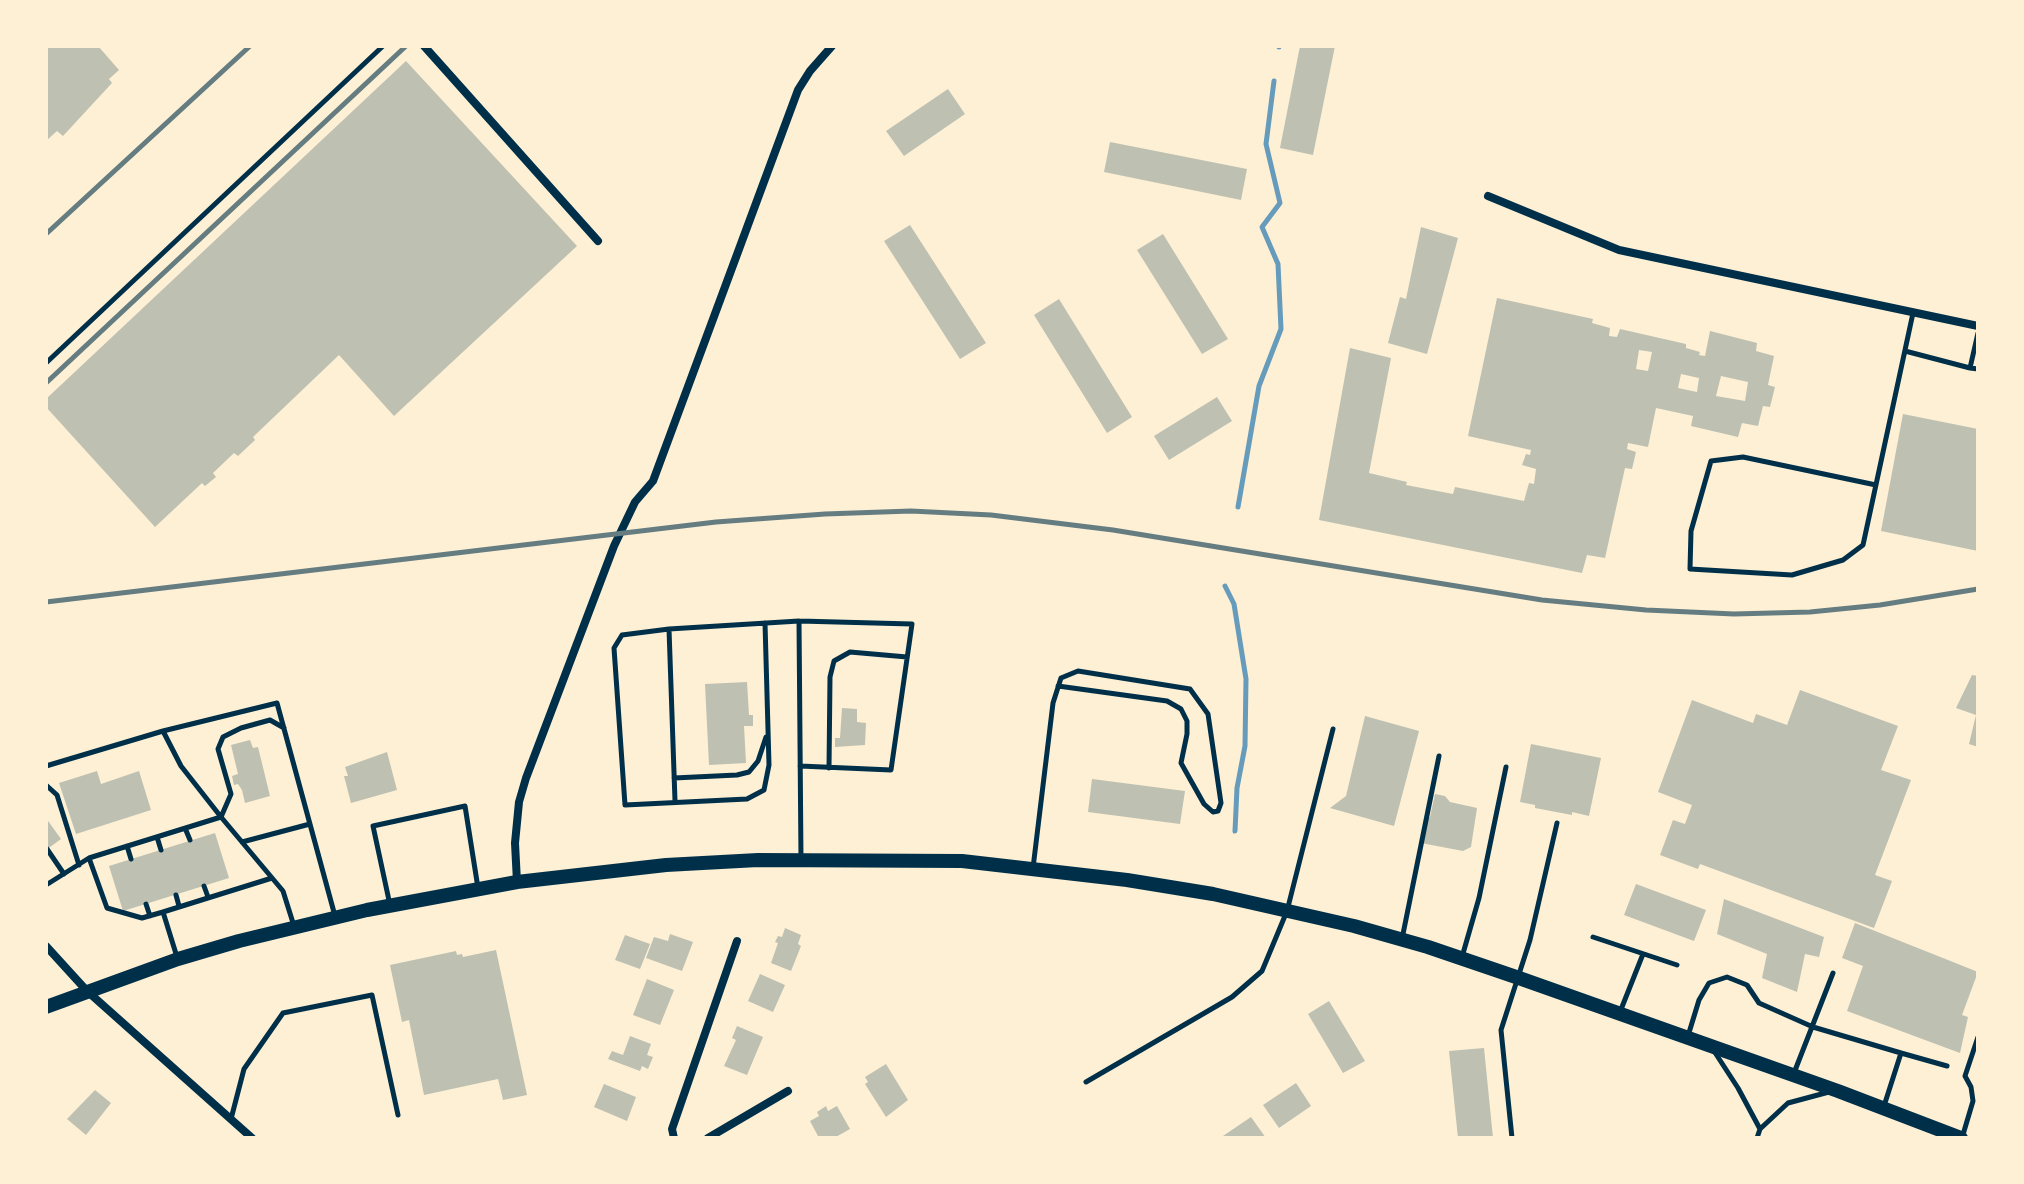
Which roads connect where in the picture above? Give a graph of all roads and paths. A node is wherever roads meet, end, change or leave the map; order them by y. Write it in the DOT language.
graph roads {
  1 [pos="383,46"];
  2 [pos="424,46"];
  3 [pos="832,46"];
  4 [pos="1488,196"];
  5 [pos="598,241"];
  6 [pos="1914,312"];
  7 [pos="1978,326"];
  8 [pos="1978,333"];
  9 [pos="1905,351"];
  10 [pos="46,363"];
  11 [pos="1970,368"];
  12 [pos="1978,369"];
  13 [pos="1876,485"];
  14 [pos="799,621"];
  15 [pos="765,623"];
  16 [pos="669,629"];
  17 [pos="907,657"];
  18 [pos="1058,686"];
  19 [pos="284,728"];
  20 [pos="1333,729"];
  21 [pos="163,731"];
  22 [pos="768,732"];
  23 [pos="1439,756"];
  24 [pos="46,766"];
  25 [pos="800,766"];
  26 [pos="1506,767"];
  27 [pos="829,768"];
  28 [pos="674,778"];
  29 [pos="47,783"];
  30 [pos="675,801"];
  31 [pos="221,817"];
  32 [pos="1557,823"];
  33 [pos="310,824"];
  34 [pos="185,828"];
  35 [pos="157,837"];
  36 [pos="190,840"];
  37 [pos="241,842"];
  38 [pos="127,846"];
  39 [pos="47,849"];
  40 [pos="161,850"];
  41 [pos="89,858"];
  42 [pos="131,859"];
  43 [pos="801,860"];
  44 [pos="79,865"];
  45 [pos="1033,869"];
  46 [pos="64,874"];
  47 [pos="272,878"];
  48 [pos="517,882"];
  49 [pos="47,883"];
  50 [pos="204,886"];
  51 [pos="479,889"];
  52 [pos="176,895"];
  53 [pos="208,897"];
  54 [pos="146,904"];
  55 [pos="390,905"];
  56 [pos="179,906"];
  57 [pos="1287,911"];
  58 [pos="163,912"];
  59 [pos="150,916"];
  60 [pos="336,917"];
  61 [pos="294,927"];
  62 [pos="1593,937"];
  63 [pos="1402,939"];
  64 [pos="737,941"];
  65 [pos="46,946"];
  66 [pos="1643,954"];
  67 [pos="1461,958"];
  68 [pos="178,959"];
  69 [pos="1677,965"];
  70 [pos="1833,973"];
  71 [pos="1519,978"];
  72 [pos="87,991"];
  73 [pos="46,1007"];
  74 [pos="1620,1013"];
  75 [pos="1813,1027"];
  76 [pos="1687,1037"];
  77 [pos="1978,1037"];
  78 [pos="1710,1046"];
  79 [pos="1901,1053"];
  80 [pos="1947,1066"];
  81 [pos="1793,1075"];
  82 [pos="1086,1082"];
  83 [pos="1971,1087"];
  84 [pos="1978,1090"];
  85 [pos="788,1091"];
  86 [pos="1838,1091"];
  87 [pos="1883,1108"];
  88 [pos="398,1115"];
  89 [pos="231,1120"];
  90 [pos="1760,1129"];
  91 [pos="252,1138"];
  92 [pos="674,1138"];
  93 [pos="708,1138"];
  94 [pos="1512,1138"];
  95 [pos="1757,1138"];
  96 [pos="1961,1138"];
  1 -- 10 [label="lane"];
  2 -- 5 [label="street"];
  3 -- 48 [label="street"];
  4 -- 6 [label="street"];
  6 -- 7 [label="street"];
  6 -- 9 [label="lane"];
  8 -- 11 [label="lane"];
  9 -- 11 [label="lane"];
  9 -- 13 [label="lane"];
  11 -- 12 [label="lane"];
  13 -- 13 [label="lane"];
  14 -- 15 [label="lane"];
  14 -- 17 [label="lane"];
  14 -- 25 [label="lane"];
  15 -- 16 [label="lane"];
  15 -- 22 [label="lane"];
  16 -- 28 [label="lane"];
  16 -- 30 [label="lane"];
  17 -- 27 [label="lane"];
  17 -- 27 [label="lane"];
  18 -- 18 [label="lane"];
  18 -- 45 [label="lane"];
  19 -- 21 [label="lane"];
  19 -- 31 [label="lane"];
  19 -- 33 [label="lane"];
  20 -- 57 [label="lane"];
  21 -- 24 [label="lane"];
  21 -- 31 [label="lane"];
  22 -- 28 [label="lane"];
  22 -- 30 [label="lane"];
  23 -- 63 [label="lane"];
  25 -- 27 [label="lane"];
  25 -- 43 [label="lane"];
  26 -- 67 [label="lane"];
  28 -- 30 [label="lane"];
  29 -- 44 [label="lane"];
  31 -- 34 [label="lane"];
  31 -- 37 [label="lane"];
  32 -- 71 [label="lane"];
  33 -- 37 [label="lane"];
  33 -- 60 [label="lane"];
  34 -- 35 [label="lane"];
  34 -- 36 [label="lane"];
  35 -- 38 [label="lane"];
  35 -- 40 [label="lane"];
  37 -- 47 [label="lane"];
  38 -- 41 [label="lane"];
  38 -- 42 [label="lane"];
  39 -- 46 [label="lane"];
  41 -- 44 [label="lane"];
  41 -- 59 [label="lane"];
  43 -- 45 [label="main road"];
  43 -- 48 [label="main road"];
  44 -- 46 [label="lane"];
  45 -- 57 [label="main road"];
  46 -- 49 [label="lane"];
  47 -- 53 [label="lane"];
  47 -- 61 [label="lane"];
  48 -- 51 [label="main road"];
  50 -- 53 [label="lane"];
  51 -- 55 [label="main road"];
  51 -- 55 [label="lane"];
  52 -- 56 [label="lane"];
  53 -- 56 [label="lane"];
  54 -- 59 [label="lane"];
  55 -- 60 [label="main road"];
  56 -- 58 [label="lane"];
  57 -- 63 [label="main road"];
  57 -- 82 [label="lane"];
  58 -- 59 [label="lane"];
  58 -- 68 [label="lane"];
  60 -- 61 [label="main road"];
  61 -- 68 [label="main road"];
  62 -- 66 [label="lane"];
  63 -- 67 [label="main road"];
  64 -- 92 [label="street"];
  65 -- 72 [label="street"];
  66 -- 69 [label="lane"];
  66 -- 74 [label="lane"];
  67 -- 71 [label="main road"];
  68 -- 72 [label="main road"];
  70 -- 75 [label="lane"];
  71 -- 74 [label="main road"];
  71 -- 94 [label="lane"];
  72 -- 73 [label="main road"];
  72 -- 89 [label="street"];
  74 -- 76 [label="main road"];
  75 -- 76 [label="lane"];
  75 -- 79 [label="lane"];
  75 -- 81 [label="lane"];
  76 -- 78 [label="main road"];
  77 -- 83 [label="lane"];
  78 -- 81 [label="main road"];
  78 -- 90 [label="lane"];
  79 -- 80 [label="lane"];
  79 -- 87 [label="lane"];
  81 -- 86 [label="main road"];
  83 -- 84 [label="lane"];
  83 -- 96 [label="lane"];
  85 -- 93 [label="street"];
  86 -- 87 [label="main road"];
  86 -- 90 [label="lane"];
  87 -- 96 [label="main road"];
  88 -- 89 [label="lane"];
  89 -- 91 [label="street"];
  90 -- 95 [label="lane"];
}
